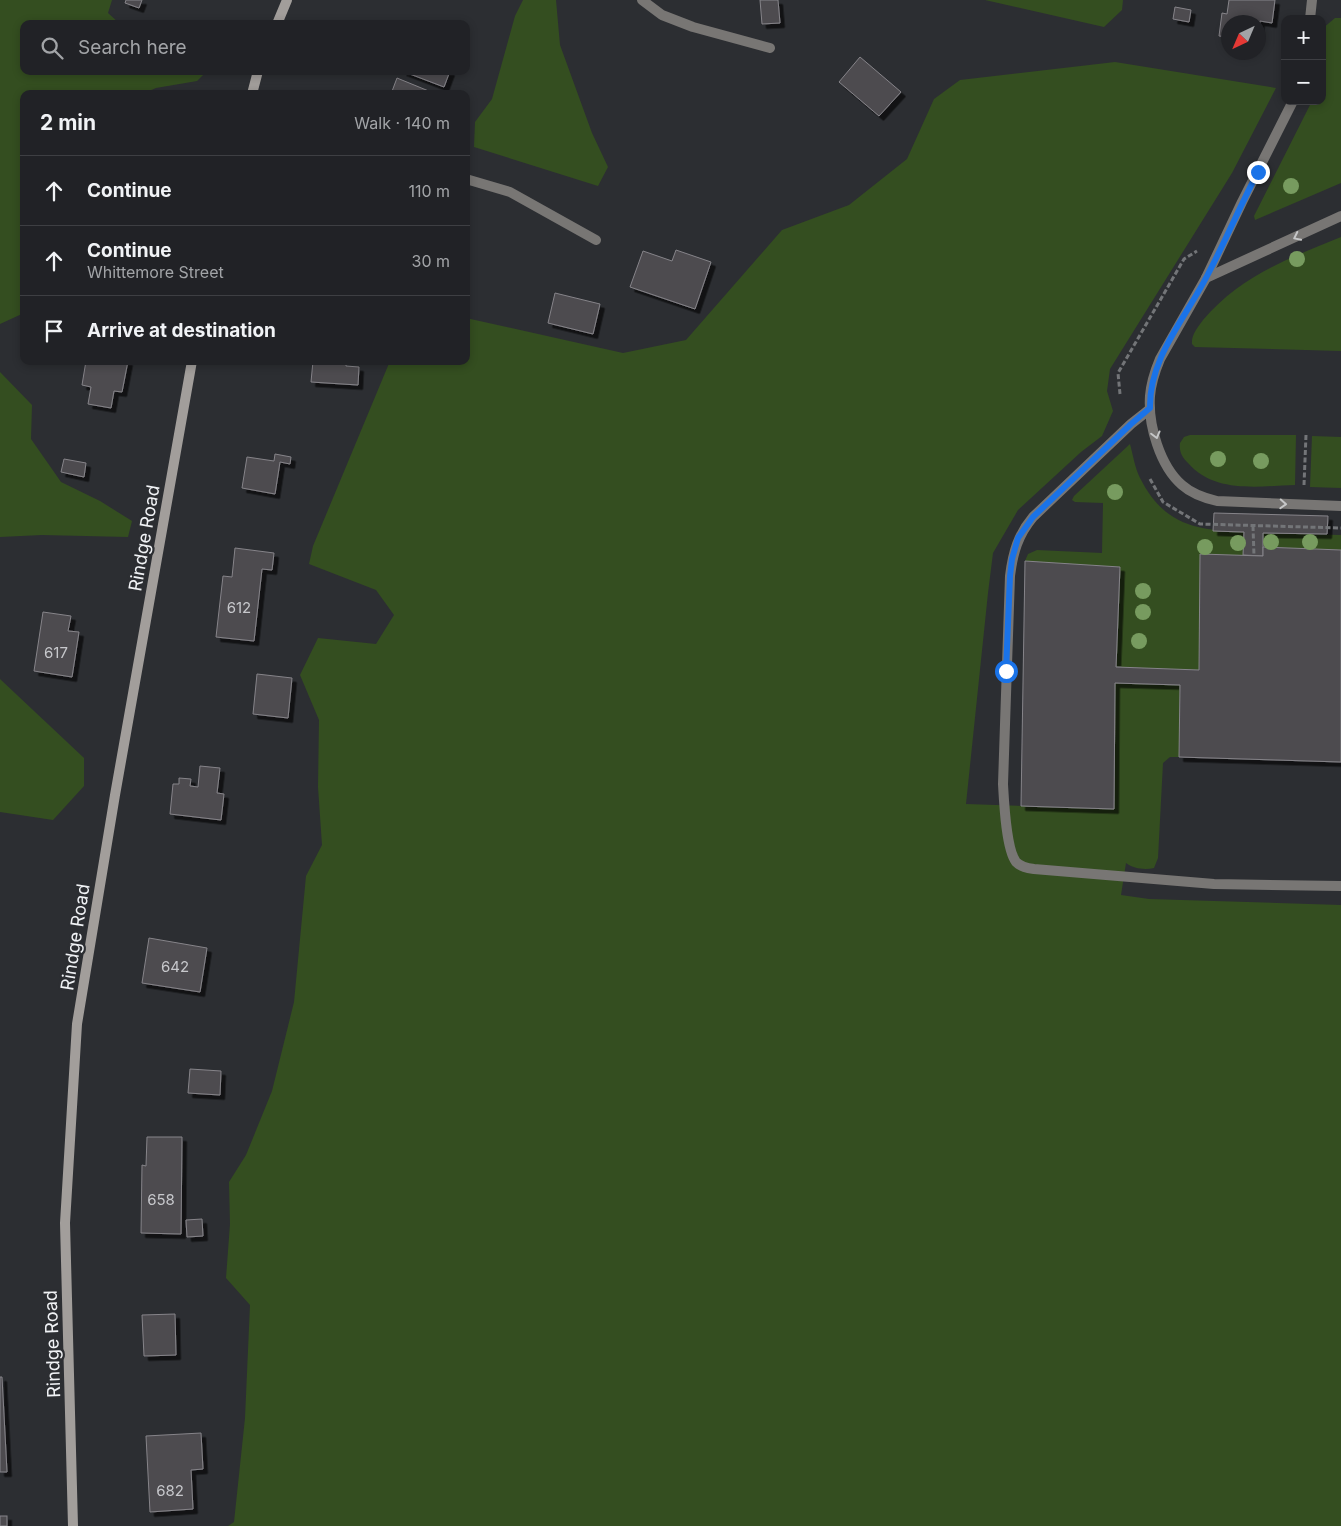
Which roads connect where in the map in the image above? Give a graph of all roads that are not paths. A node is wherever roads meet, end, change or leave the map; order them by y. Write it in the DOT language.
graph roads {
  1 [pos="287,0"];
  2 [pos="642,0"];
  3 [pos="1312,0"];
  4 [pos="1310,15"];
  5 [pos="279,20"];
  6 [pos="770,48"];
  7 [pos="257,75"];
  8 [pos="253,90"];
  9 [pos="1291,105"];
  10 [pos="470,180"];
  11 [pos="1341,216"];
  12 [pos="596,240"];
  13 [pos="1206,278"];
  14 [pos="191,365"];
  15 [pos="1150,408"];
  16 [pos="1341,506"];
  17 [pos="1341,886"];
  18 [pos="73,1526"];
  1 -- 5 [label="street"];
  2 -- 6 [label="street"];
  3 -- 4 [label="street"];
  7 -- 8 [label="street"];
  9 -- 13 [label="street"];
  10 -- 12 [label="street"];
  11 -- 13 [label="street, one-way"];
  13 -- 15 [label="street"];
  14 -- 18 [label="street, Rindge Road"];
  15 -- 16 [label="street, one-way"];
  15 -- 17 [label="street"];
}
